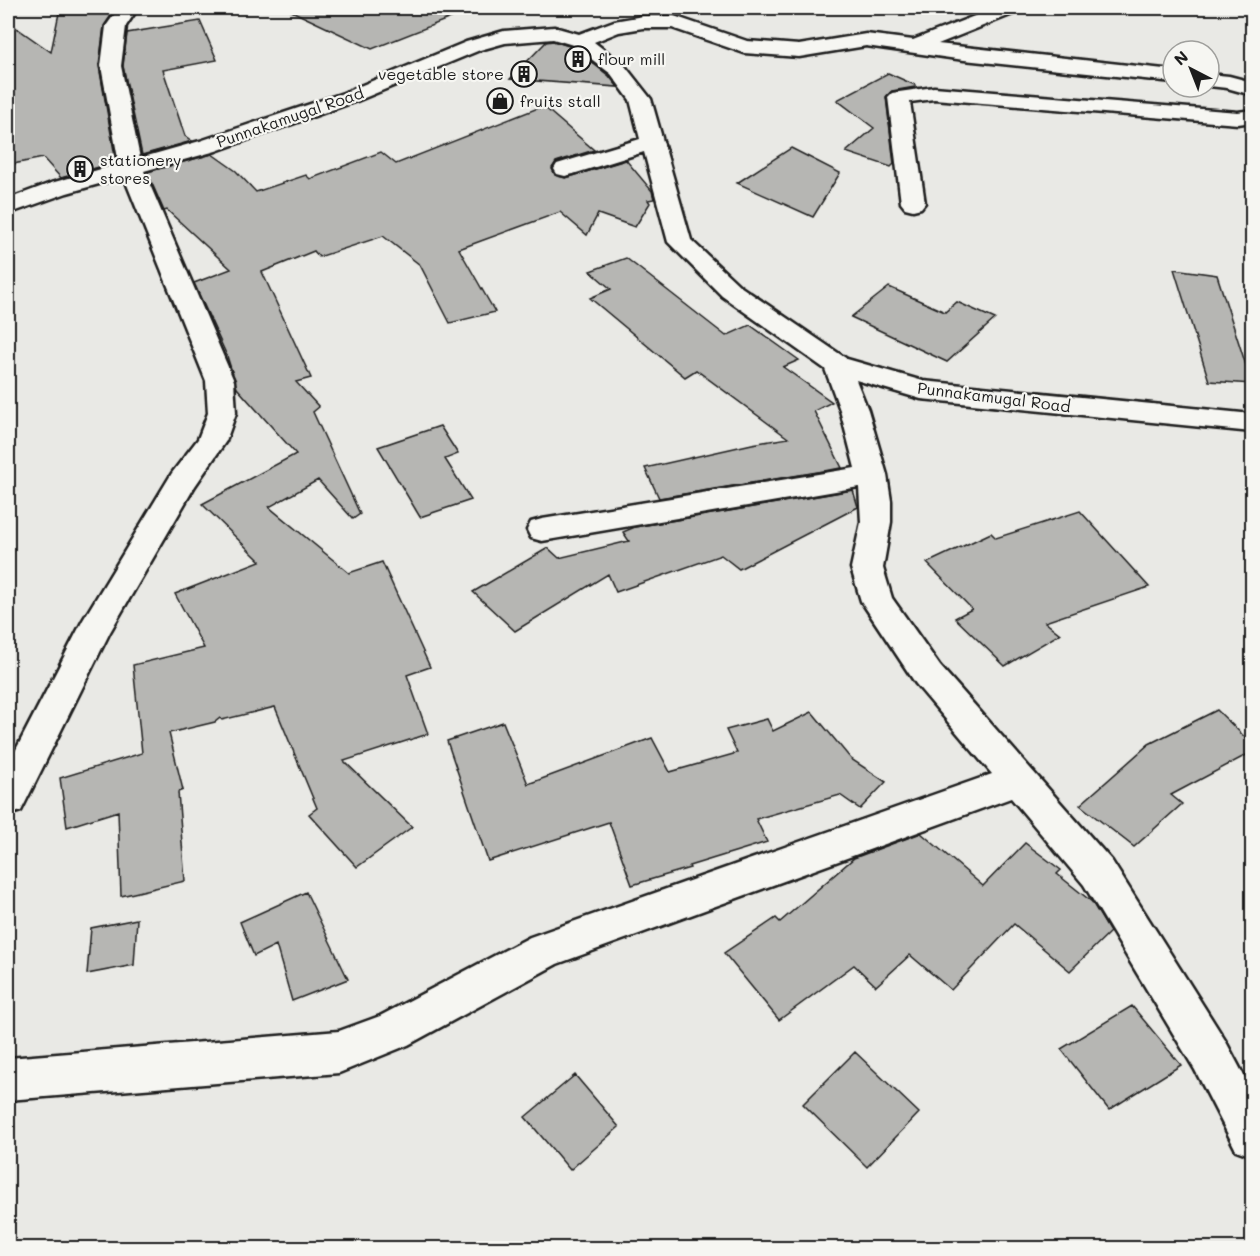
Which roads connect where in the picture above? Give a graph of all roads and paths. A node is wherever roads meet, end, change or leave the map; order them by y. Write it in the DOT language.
graph roads {
  1 [pos="128,8"];
  2 [pos="1011,8"];
  3 [pos="532,12"];
  4 [pos="554,33"];
  5 [pos="580,41"];
  6 [pos="915,46"];
  7 [pos="1161,75"];
  8 [pos="1221,81"];
  9 [pos="1252,89"];
  10 [pos="1252,117"];
  11 [pos="652,142"];
  12 [pos="130,167"];
  13 [pos="565,169"];
  14 [pos="913,203"];
  15 [pos="8,207"];
  16 [pos="837,365"];
  17 [pos="1252,423"];
  18 [pos="872,475"];
  19 [pos="542,530"];
  20 [pos="1019,780"];
  21 [pos="8,800"];
  22 [pos="8,1079"];
  23 [pos="1252,1134"];
  1 -- 12 [label="street"];
  2 -- 6 [label="street"];
  3 -- 4 [label="street"];
  4 -- 5 [label="street, Punnakamugal Road"];
  4 -- 12 [label="street, Punnakamugal Road"];
  5 -- 6 [label="street"];
  5 -- 11 [label="street, Punnakamugal Road"];
  6 -- 7 [label="street"];
  8 -- 9 [label="street"];
  10 -- 14 [label="street"];
  11 -- 13 [label="street"];
  11 -- 16 [label="street, Punnakamugal Road"];
  12 -- 15 [label="street, Punnakamugal Road"];
  12 -- 21 [label="street"];
  16 -- 17 [label="street, Punnakamugal Road"];
  16 -- 18 [label="street"];
  18 -- 19 [label="street"];
  18 -- 20 [label="street"];
  20 -- 22 [label="street"];
  20 -- 23 [label="street"];
}
